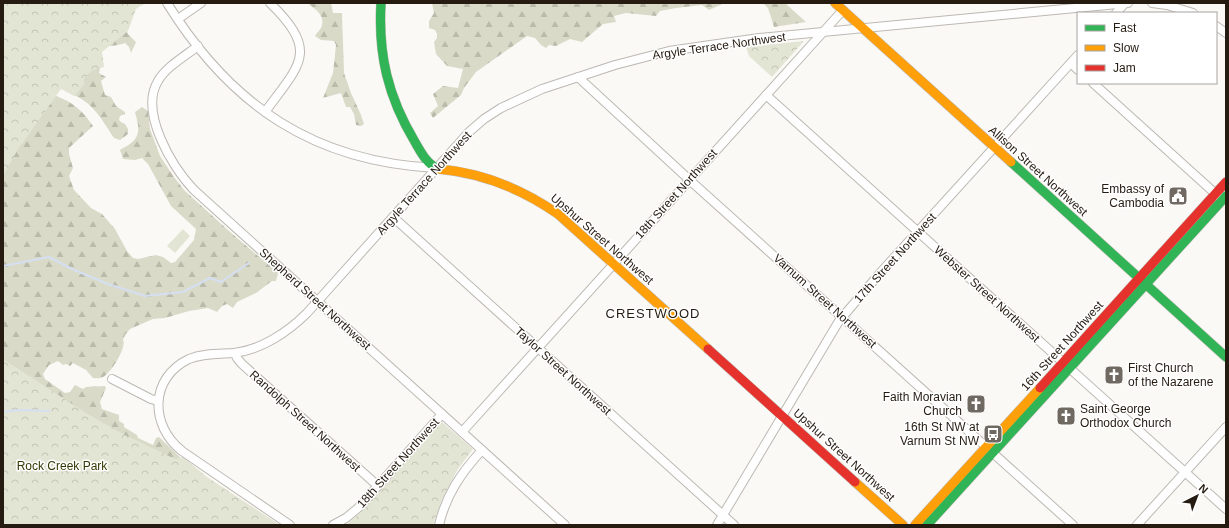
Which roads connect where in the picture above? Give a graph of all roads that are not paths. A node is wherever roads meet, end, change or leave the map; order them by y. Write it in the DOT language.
graph roads {
  1 [pos="167,3"];
  2 [pos="201,3"];
  3 [pos="270,3"];
  4 [pos="381,3"];
  5 [pos="835,3"];
  6 [pos="1125,3"];
  7 [pos="1128,3"];
  8 [pos="1152,3"];
  9 [pos="843,10"];
  10 [pos="1117,12"];
  11 [pos="1190,12"];
  12 [pos="178,20"];
  13 [pos="1217,27"];
  14 [pos="863,28"];
  15 [pos="823,32"];
  16 [pos="1226,34"];
  17 [pos="198,46"];
  18 [pos="1077,56"];
  19 [pos="1071,63"];
  20 [pos="1077,69"];
  21 [pos="578,77"];
  22 [pos="1094,84"];
  23 [pos="766,95"];
  24 [pos="265,112"];
  25 [pos="995,148"];
  26 [pos="437,168"];
  27 [pos="690,180"];
  28 [pos="1226,182"];
  29 [pos="1222,198"];
  30 [pos="393,217"];
  31 [pos="918,232"];
  32 [pos="614,264"];
  33 [pos="1142,281"];
  34 [pos="318,301"];
  35 [pos="842,317"];
  36 [pos="537,347"];
  37 [pos="235,353"];
  38 [pos="1226,357"];
  39 [pos="1066,365"];
  40 [pos="112,378"];
  41 [pos="158,401"];
  42 [pos="442,414"];
  43 [pos="782,416"];
  44 [pos="1226,427"];
  45 [pos="462,432"];
  46 [pos="482,450"];
  47 [pos="990,450"];
  48 [pos="1185,472"];
  49 [pos="378,486"];
  50 [pos="1226,509"];
  51 [pos="723,515"];
  52 [pos="290,525"];
  53 [pos="333,525"];
  54 [pos="439,525"];
  55 [pos="565,525"];
  56 [pos="717,525"];
  57 [pos="734,525"];
  58 [pos="904,525"];
  59 [pos="915,525"];
  60 [pos="927,525"];
  61 [pos="1073,525"];
  62 [pos="1137,525"];
  1 -- 12 [label="street, Upshur Street Northwest"];
  2 -- 12 [label="street"];
  3 -- 24 [label="street"];
  4 -- 26 [label="street"];
  5 -- 9 [label="street, Allison Street Northwest"];
  6 -- 7 [label="street, Argyle Terrace Northwest"];
  6 -- 10 [label="street"];
  6 -- 14 [label="street, Argyle Terrace Northwest"];
  8 -- 11 [label="street"];
  9 -- 14 [label="street, Allison Street Northwest"];
  9 -- 15 [label="street, 18th Street Northwest"];
  12 -- 17 [label="street, Upshur Street Northwest"];
  13 -- 16 [label="street"];
  14 -- 15 [label="street, Argyle Terrace Northwest"];
  14 -- 25 [label="street, Allison Street Northwest"];
  15 -- 21 [label="street, Argyle Terrace Northwest"];
  15 -- 23 [label="street, 18th Street Northwest"];
  17 -- 24 [label="street, Upshur Street Northwest"];
  17 -- 34 [label="street, Shepherd Street Northwest"];
  18 -- 19 [label="street, 17th Street Northwest"];
  19 -- 20 [label="street"];
  19 -- 25 [label="street, 17th Street Northwest"];
  21 -- 26 [label="street, Argyle Terrace Northwest"];
  21 -- 27 [label="street, Varnum Street Northwest"];
  22 -- 29 [label="street"];
  23 -- 27 [label="street, 18th Street Northwest"];
  23 -- 31 [label="street, Webster Street Northwest"];
  24 -- 26 [label="street, Upshur Street Northwest"];
  25 -- 31 [label="street, 17th Street Northwest"];
  25 -- 33 [label="street, Allison Street Northwest"];
  26 -- 30 [label="street, Argyle Terrace Northwest"];
  26 -- 32 [label="street, Upshur Street Northwest"];
  27 -- 32 [label="street, 18th Street Northwest"];
  27 -- 35 [label="street, Varnum Street Northwest"];
  28 -- 29 [label="street, 16th Street Northwest"];
  29 -- 33 [label="street, 16th Street Northwest"];
  30 -- 34 [label="street, Argyle Terrace Northwest"];
  30 -- 36 [label="street, Taylor Street Northwest"];
  31 -- 35 [label="street, 17th Street Northwest"];
  31 -- 39 [label="street, Webster Street Northwest"];
  32 -- 36 [label="street, 18th Street Northwest"];
  32 -- 43 [label="street, Upshur Street Northwest"];
  33 -- 38 [label="street, Allison Street Northwest"];
  33 -- 39 [label="street, 16th Street Northwest"];
  34 -- 37 [label="street, Argyle Terrace Northwest"];
  34 -- 42 [label="street, Shepherd Street Northwest"];
  35 -- 43 [label="street, 17th Street Northwest"];
  35 -- 47 [label="street, Varnum Street Northwest"];
  36 -- 45 [label="street, 18th Street Northwest"];
  36 -- 51 [label="street, Taylor Street Northwest"];
  37 -- 41 [label="street, Argyle Terrace Northwest"];
  37 -- 49 [label="street, Randolph Street Northwest"];
  39 -- 47 [label="street, 16th Street Northwest"];
  39 -- 48 [label="street, Webster Street Northwest"];
  40 -- 41 [label="street"];
  41 -- 52 [label="street"];
  42 -- 45 [label="street, Shepherd Street Northwest"];
  42 -- 49 [label="street, 18th Street Northwest"];
  43 -- 51 [label="street, 17th Street Northwest"];
  43 -- 58 [label="street, Upshur Street Northwest"];
  44 -- 48 [label="street"];
  45 -- 46 [label="street, Shepherd Street Northwest"];
  46 -- 54 [label="street"];
  46 -- 55 [label="street, Shepherd Street Northwest"];
  47 -- 59 [label="street, 16th Street Northwest"];
  47 -- 60 [label="street, 16th Street Northwest"];
  47 -- 61 [label="street, Varnum Street Northwest"];
  48 -- 50 [label="street, Webster Street Northwest"];
  48 -- 62 [label="street"];
  49 -- 53 [label="street, 18th Street Northwest"];
  51 -- 56 [label="street, 17th Street Northwest"];
  51 -- 57 [label="street, Taylor Street Northwest"];
}
